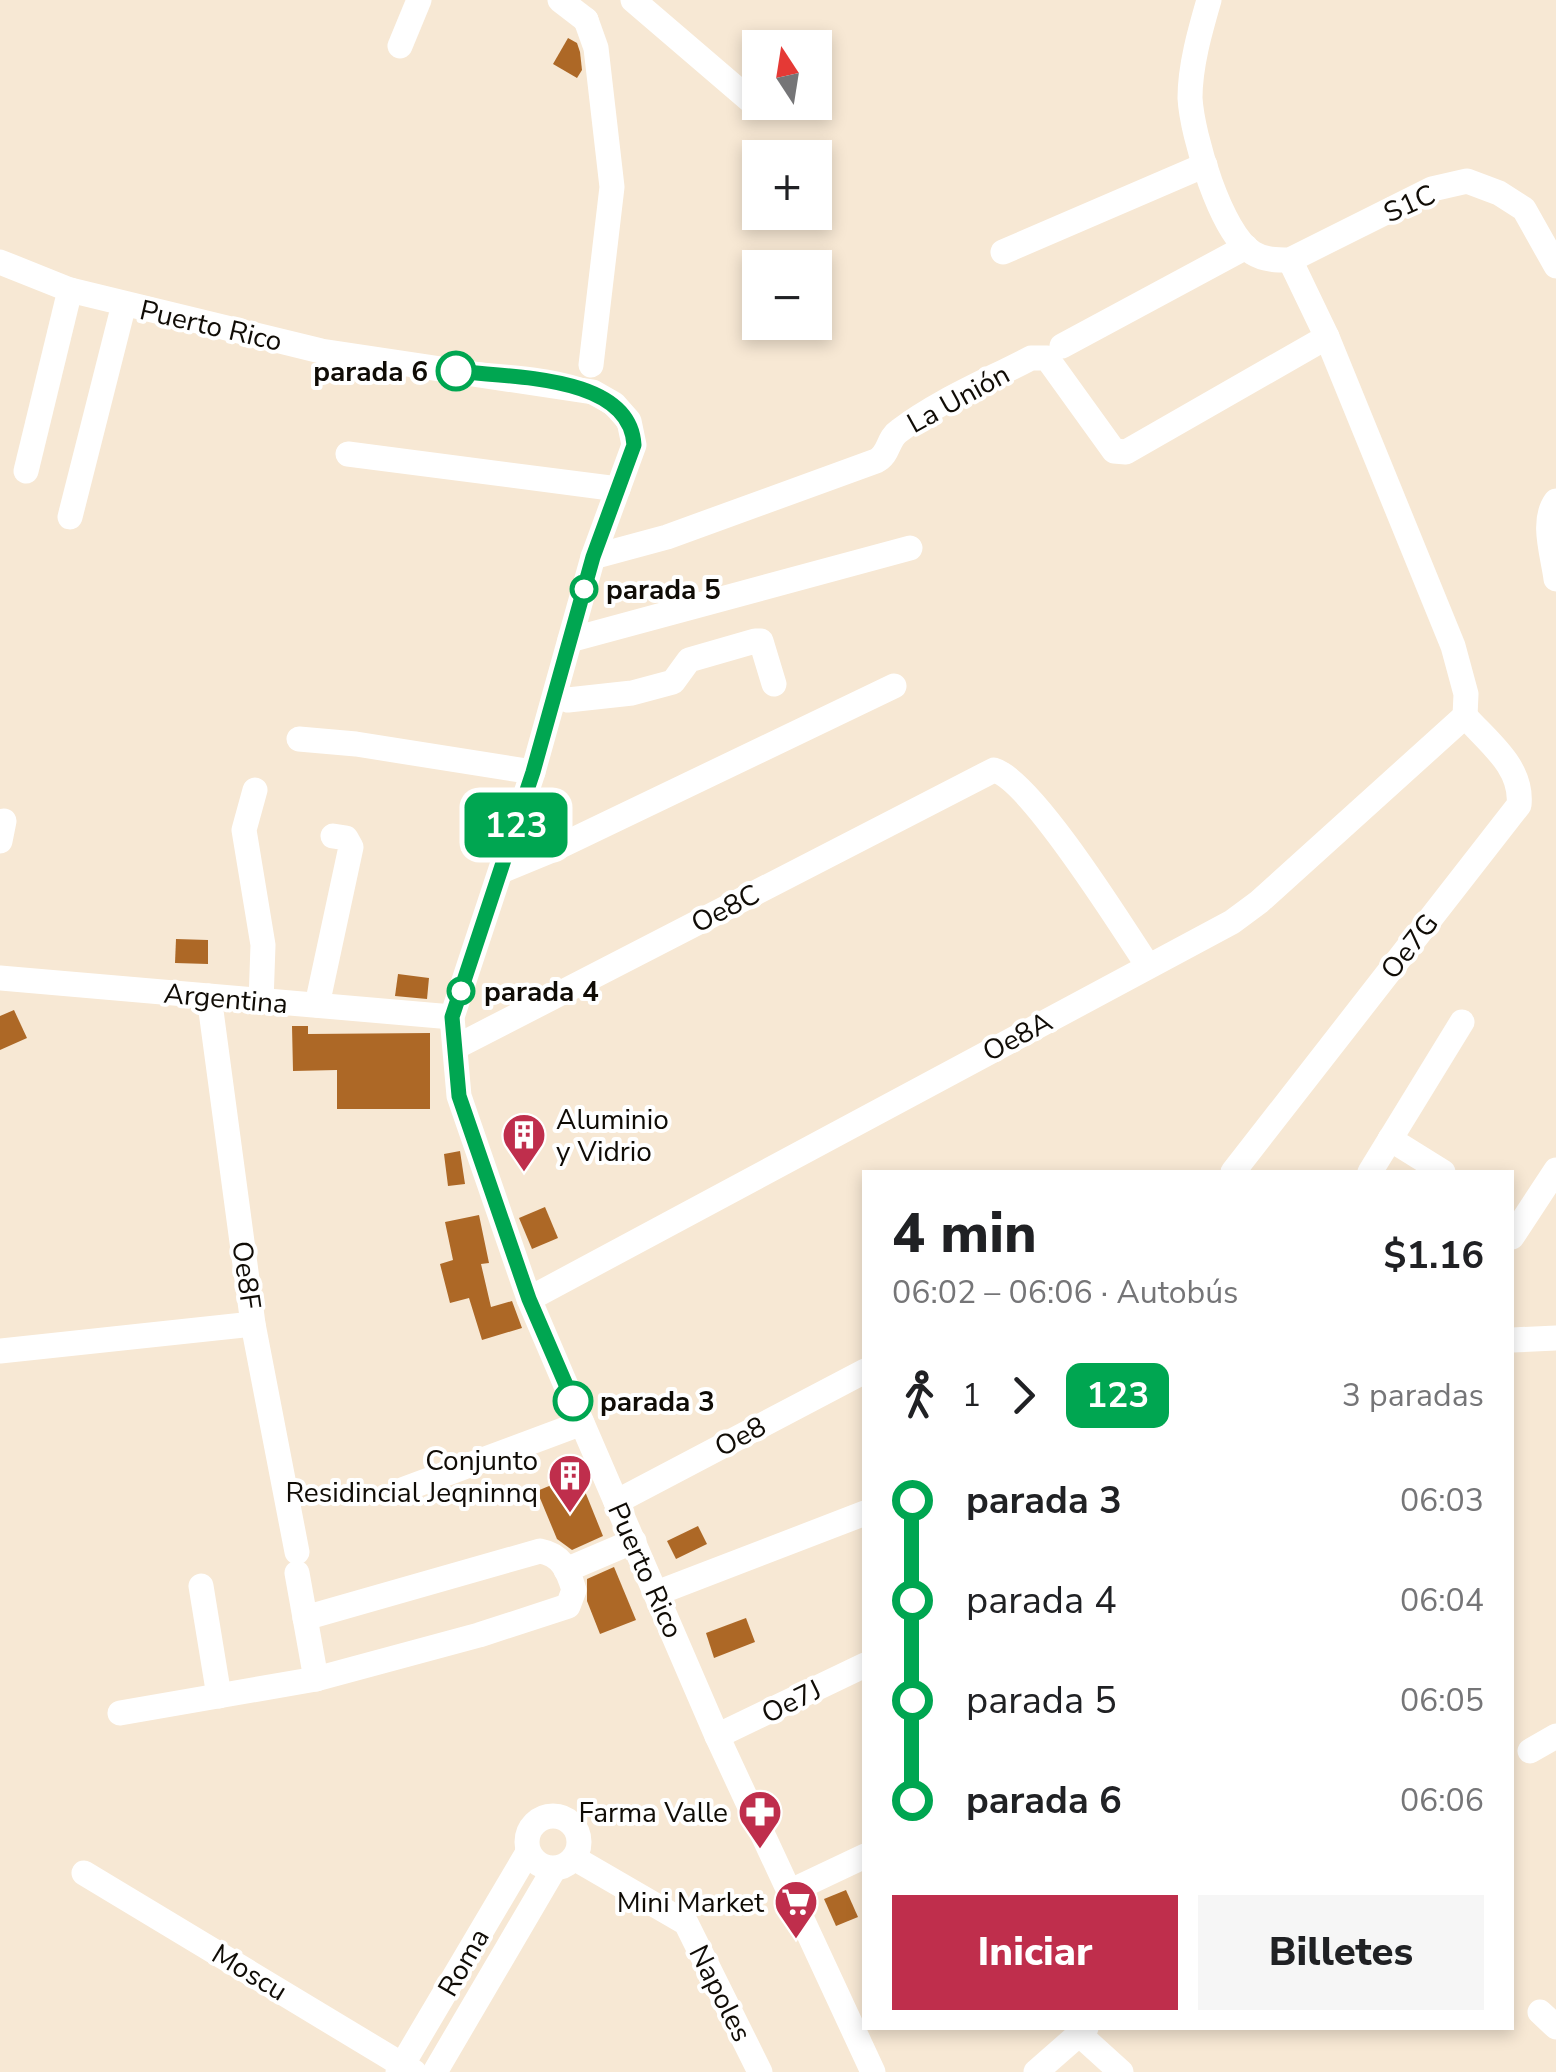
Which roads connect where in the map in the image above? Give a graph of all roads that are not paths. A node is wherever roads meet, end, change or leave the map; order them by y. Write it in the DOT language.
graph roads {
  1 [pos="419,0"];
  2 [pos="560,0"];
  3 [pos="634,0"];
  4 [pos="1209,0"];
  5 [pos="591,10"];
  6 [pos="400,46"];
  7 [pos="742,93"];
  8 [pos="1206,165"];
  9 [pos="1246,247"];
  10 [pos="1003,252"];
  11 [pos="1290,260"];
  12 [pos="0,262"];
  13 [pos="1556,266"];
  14 [pos="70,290"];
  15 [pos="124,304"];
  16 [pos="1326,337"];
  17 [pos="1062,346"];
  18 [pos="591,365"];
  19 [pos="348,454"];
  20 [pos="26,471"];
  21 [pos="618,489"];
  22 [pos="1556,501"];
  23 [pos="70,517"];
  24 [pos="910,548"];
  25 [pos="593,557"];
  26 [pos="1556,579"];
  27 [pos="570,640"];
  28 [pos="774,684"];
  29 [pos="894,686"];
  30 [pos="555,695"];
  31 [pos="1465,716"];
  32 [pos="299,739"];
  33 [pos="533,772"];
  34 [pos="255,790"];
  35 [pos="332,836"];
  36 [pos="501,871"];
  37 [pos="1148,966"];
  38 [pos="0,978"];
  39 [pos="209,996"];
  40 [pos="261,1002"];
  41 [pos="317,1006"];
  42 [pos="452,1017"];
  43 [pos="1462,1022"];
  44 [pos="456,1048"];
  45 [pos="1390,1139"];
  46 [pos="1234,1170"];
  47 [pos="1371,1170"];
  48 [pos="1440,1170"];
  49 [pos="1556,1170"];
  50 [pos="1516,1225"];
  51 [pos="529,1299"];
  52 [pos="253,1324"];
  53 [pos="1556,1338"];
  54 [pos="1514,1340"];
  55 [pos="0,1351"];
  56 [pos="862,1372"];
  57 [pos="582,1423"];
  58 [pos="402,1490"];
  59 [pos="616,1502"];
  60 [pos="862,1514"];
  61 [pos="634,1541"];
  62 [pos="566,1570"];
  63 [pos="201,1586"];
  64 [pos="657,1593"];
  65 [pos="305,1618"];
  66 [pos="862,1666"];
  67 [pos="316,1679"];
  68 [pos="219,1696"];
  69 [pos="120,1714"];
  70 [pos="717,1736"];
  71 [pos="1556,1736"];
  72 [pos="1530,1751"];
  73 [pos="528,1852"];
  74 [pos="862,1857"];
  75 [pos="564,1863"];
  76 [pos="84,1873"];
  77 [pos="791,1891"];
  78 [pos="1082,2031"];
  79 [pos="405,2069"];
  80 [pos="435,2072"];
  81 [pos="760,2072"];
  82 [pos="873,2072"];
  83 [pos="1036,2072"];
  84 [pos="1121,2072"];
  1 -- 6 [label="street"];
  2 -- 5 [label="street"];
  3 -- 7 [label="street"];
  4 -- 8 [label="street"];
  5 -- 18 [label="street"];
  8 -- 9 [label="street"];
  8 -- 10 [label="street"];
  9 -- 11 [label="street"];
  9 -- 17 [label="street"];
  11 -- 13 [label="street, S1C"];
  11 -- 16 [label="street"];
  12 -- 14 [label="street, Puerto Rico"];
  14 -- 15 [label="street, Puerto Rico"];
  14 -- 20 [label="street"];
  15 -- 21 [label="street, Puerto Rico"];
  15 -- 23 [label="street"];
  16 -- 25 [label="street, La Unión"];
  16 -- 31 [label="street"];
  19 -- 21 [label="street"];
  21 -- 25 [label="street, Puerto Rico"];
  22 -- 26 [label="street"];
  24 -- 27 [label="street"];
  25 -- 27 [label="street, Puerto Rico"];
  27 -- 30 [label="street, Puerto Rico"];
  28 -- 30 [label="street"];
  29 -- 36 [label="street"];
  30 -- 33 [label="street, Puerto Rico"];
  31 -- 37 [label="street, Oe8A"];
  31 -- 46 [label="street, Oe7G"];
  32 -- 33 [label="street"];
  33 -- 36 [label="street, Puerto Rico"];
  34 -- 40 [label="street"];
  35 -- 41 [label="street"];
  36 -- 42 [label="street, Puerto Rico"];
  37 -- 44 [label="street, Oe8C"];
  37 -- 51 [label="street, Oe8A"];
  38 -- 39 [label="street, Argentina"];
  39 -- 40 [label="street, Argentina"];
  39 -- 52 [label="street, Oe8F"];
  40 -- 41 [label="street, Argentina"];
  41 -- 42 [label="street, Argentina"];
  42 -- 44 [label="street, Puerto Rico"];
  43 -- 45 [label="street"];
  44 -- 51 [label="street, Puerto Rico"];
  45 -- 47 [label="street"];
  45 -- 48 [label="street"];
  49 -- 50 [label="street"];
  51 -- 57 [label="street, Puerto Rico"];
  52 -- 55 [label="street"];
  52 -- 65 [label="street, Oe8F"];
  53 -- 54 [label="street"];
  56 -- 59 [label="street, Oe8"];
  57 -- 58 [label="street"];
  57 -- 59 [label="street, Puerto Rico"];
  59 -- 61 [label="street, Puerto Rico"];
  60 -- 64 [label="street"];
  61 -- 62 [label="street"];
  61 -- 64 [label="street, Puerto Rico"];
  62 -- 65 [label="street"];
  62 -- 67 [label="street"];
  63 -- 68 [label="street"];
  64 -- 70 [label="street, Puerto Rico"];
  65 -- 67 [label="street, Oe8F"];
  66 -- 70 [label="street, Oe7J"];
  67 -- 68 [label="street"];
  68 -- 69 [label="street"];
  70 -- 77 [label="street, Puerto Rico"];
  71 -- 72 [label="street"];
  73 -- 75 [label="street"];
  73 -- 75 [label="street"];
  73 -- 79 [label="street, Roma"];
  74 -- 77 [label="street"];
  75 -- 80 [label="street, Roma"];
  75 -- 81 [label="street, Napoles"];
  76 -- 79 [label="street, Moscu"];
  77 -- 82 [label="street, Puerto Rico"];
  78 -- 83 [label="street"];
  78 -- 84 [label="street"];
}
